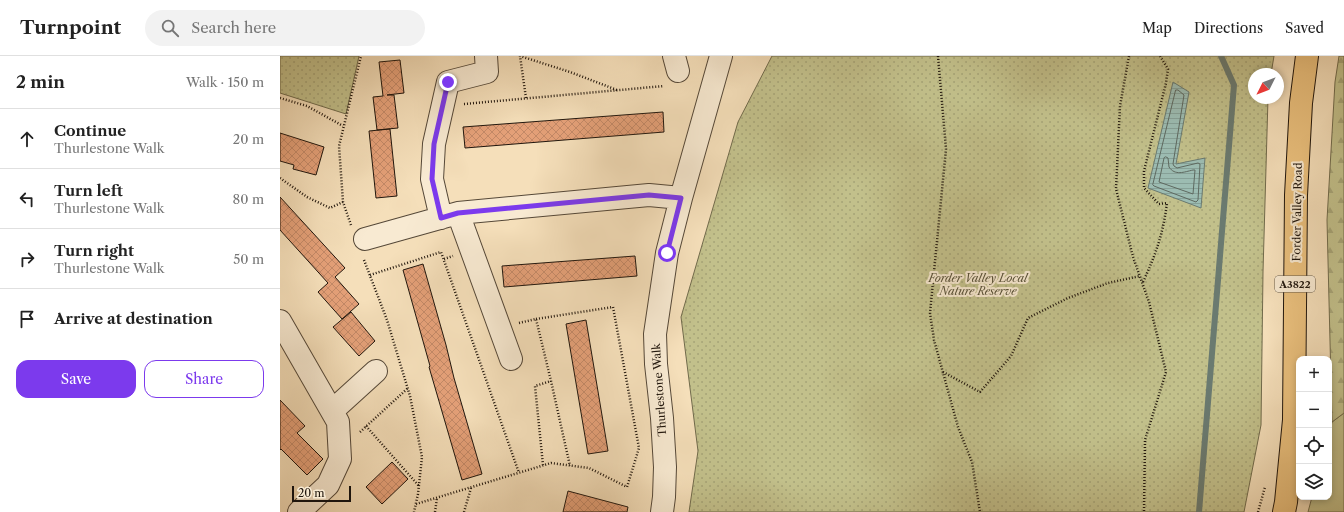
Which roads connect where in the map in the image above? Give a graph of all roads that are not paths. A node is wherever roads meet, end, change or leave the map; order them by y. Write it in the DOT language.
graph roads {
  1 [pos="721,56"];
  2 [pos="1307,56"];
  3 [pos="486,64"];
  4 [pos="681,198"];
  5 [pos="449,216"];
  6 [pos="360,241"];
  7 [pos="280,322"];
  8 [pos="512,359"];
  9 [pos="376,371"];
  10 [pos="332,411"];
  11 [pos="299,512"];
  12 [pos="662,512"];
  13 [pos="1284,512"];
  1 -- 4 [label="street, Thurlestone Walk"];
  2 -- 13 [label="main road, Forder Valley Road / A3822"];
  3 -- 5 [label="street"];
  4 -- 5 [label="street"];
  4 -- 12 [label="street, Thurlestone Walk"];
  5 -- 6 [label="street"];
  5 -- 8 [label="street"];
  7 -- 10 [label="street"];
  9 -- 10 [label="street"];
  10 -- 11 [label="street"];
}
